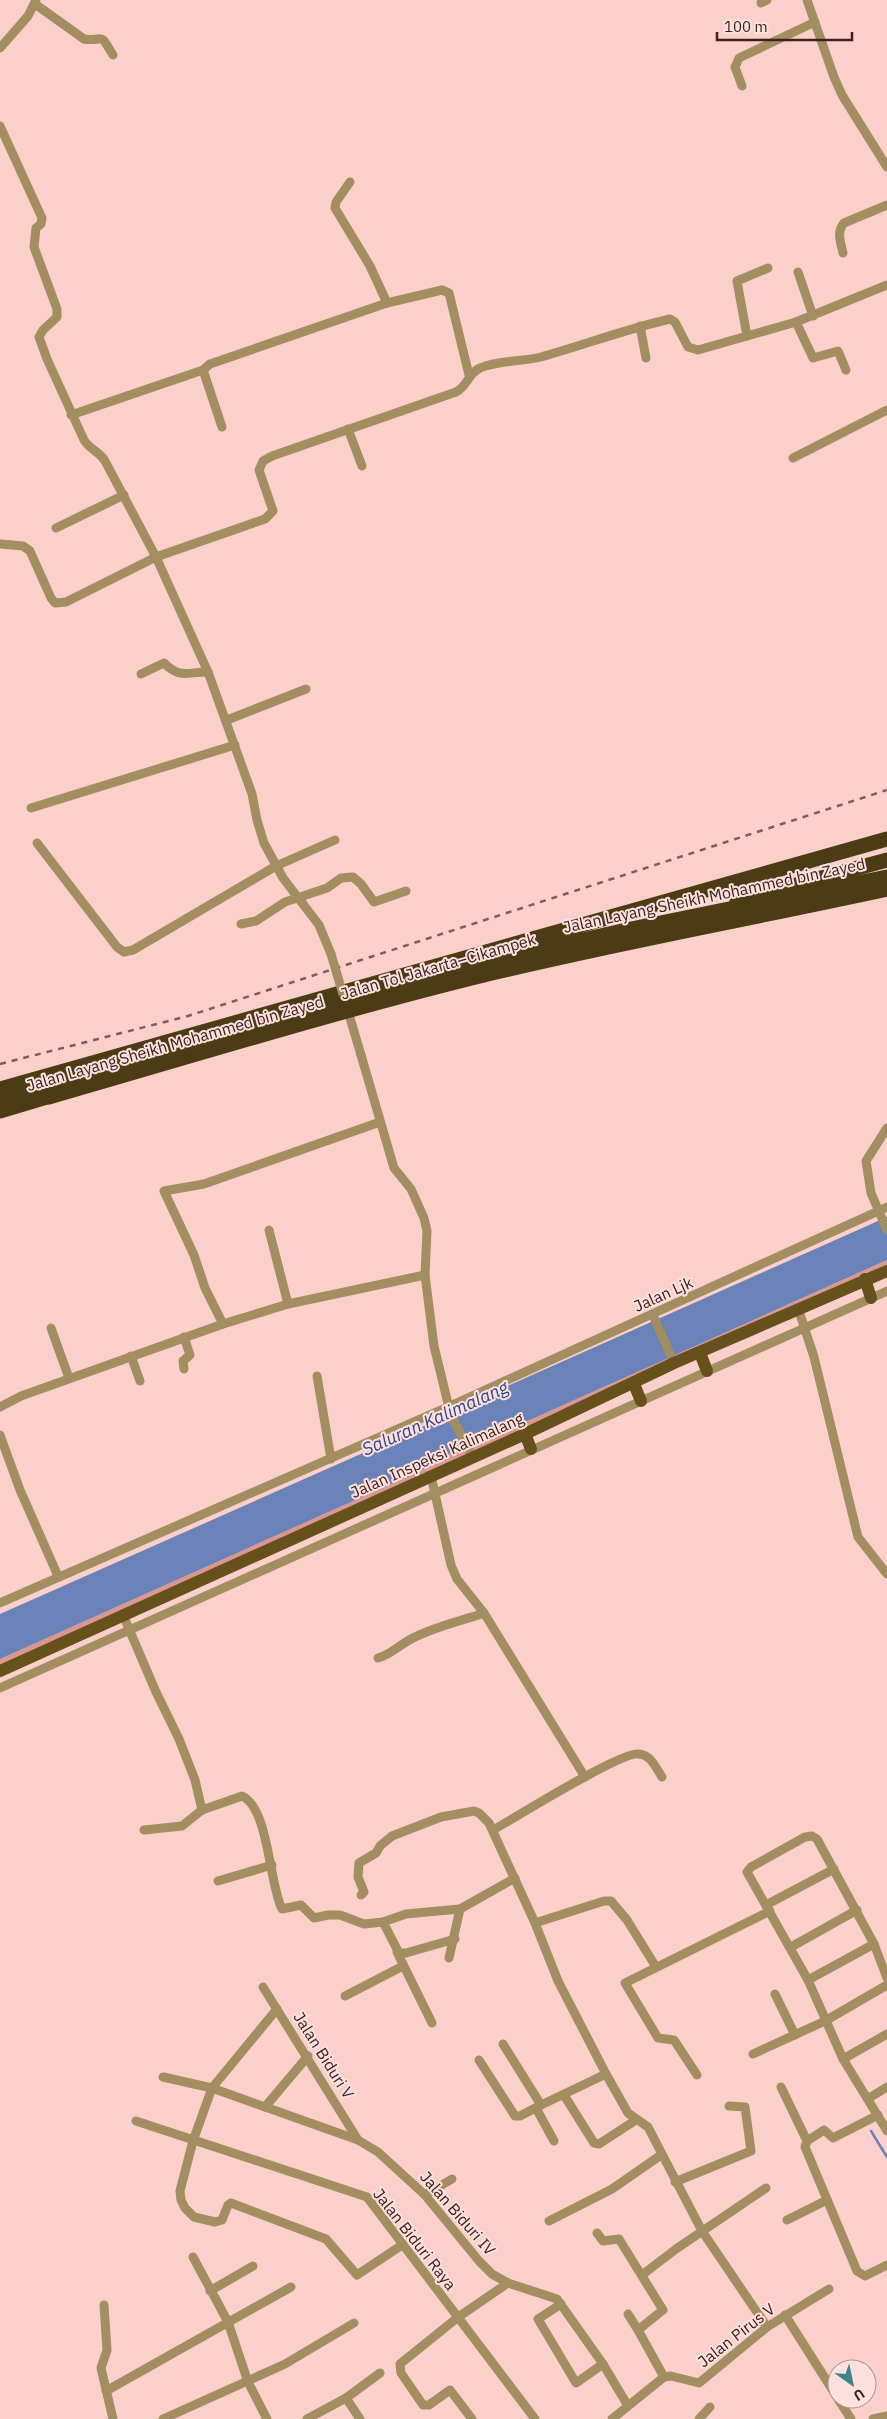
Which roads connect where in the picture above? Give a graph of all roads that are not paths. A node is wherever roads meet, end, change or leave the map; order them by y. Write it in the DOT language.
graph roads {
  1 [pos="807,0"];
  2 [pos="35,2"];
  3 [pos="815,22"];
  4 [pos="0,48"];
  5 [pos="113,56"];
  6 [pos="742,86"];
  7 [pos="0,126"];
  8 [pos="887,167"];
  9 [pos="350,182"];
  10 [pos="887,205"];
  11 [pos="843,253"];
  12 [pos="768,268"];
  13 [pos="798,272"];
  14 [pos="887,285"];
  15 [pos="387,303"];
  16 [pos="812,316"];
  17 [pos="796,322"];
  18 [pos="640,326"];
  19 [pos="747,336"];
  20 [pos="646,358"];
  21 [pos="203,370"];
  22 [pos="846,370"];
  23 [pos="469,375"];
  24 [pos="887,410"];
  25 [pos="71,415"];
  26 [pos="222,427"];
  27 [pos="348,429"];
  28 [pos="793,458"];
  29 [pos="362,466"];
  30 [pos="124,495"];
  31 [pos="56,528"];
  32 [pos="0,544"];
  33 [pos="156,557"];
  34 [pos="208,672"];
  35 [pos="141,674"];
  36 [pos="306,689"];
  37 [pos="227,720"];
  38 [pos="235,745"];
  39 [pos="31,808"];
  40 [pos="887,839"];
  41 [pos="335,840"];
  42 [pos="37,843"];
  43 [pos="887,860"];
  44 [pos="276,866"];
  45 [pos="887,877"];
  46 [pos="887,889"];
  47 [pos="406,891"];
  48 [pos="299,898"];
  49 [pos="241,924"];
  50 [pos="0,1089"];
  51 [pos="0,1100"];
  52 [pos="0,1111"];
  53 [pos="380,1122"];
  54 [pos="887,1128"];
  55 [pos="882,1213"];
  56 [pos="269,1230"];
  57 [pos="887,1230"];
  58 [pos="887,1271"];
  59 [pos="425,1275"];
  60 [pos="865,1279"];
  61 [pos="887,1291"];
  62 [pos="871,1298"];
  63 [pos="288,1304"];
  64 [pos="798,1308"];
  65 [pos="654,1317"];
  66 [pos="223,1324"];
  67 [pos="51,1328"];
  68 [pos="805,1328"];
  69 [pos="184,1337"];
  70 [pos="700,1353"];
  71 [pos="131,1356"];
  72 [pos="673,1361"];
  73 [pos="184,1369"];
  74 [pos="706,1371"];
  75 [pos="317,1376"];
  76 [pos="69,1378"];
  77 [pos="140,1381"];
  78 [pos="634,1384"];
  79 [pos="640,1400"];
  80 [pos="0,1408"];
  81 [pos="451,1411"];
  82 [pos="525,1434"];
  83 [pos="0,1435"];
  84 [pos="531,1449"];
  85 [pos="473,1456"];
  86 [pos="331,1459"];
  87 [pos="431,1476"];
  88 [pos="434,1493"];
  89 [pos="886,1568"];
  90 [pos="58,1576"];
  91 [pos="0,1603"];
  92 [pos="484,1613"];
  93 [pos="123,1615"];
  94 [pos="129,1629"];
  95 [pos="378,1658"];
  96 [pos="0,1671"];
  97 [pos="0,1688"];
  98 [pos="585,1777"];
  99 [pos="662,1777"];
  100 [pos="202,1810"];
  101 [pos="144,1830"];
  102 [pos="493,1830"];
  103 [pos="272,1865"];
  104 [pos="834,1869"];
  105 [pos="515,1878"];
  106 [pos="218,1881"];
  107 [pos="361,1895"];
  108 [pos="768,1908"];
  109 [pos="460,1909"];
  110 [pos="857,1910"];
  111 [pos="383,1922"];
  112 [pos="535,1923"];
  113 [pos="455,1939"];
  114 [pos="874,1944"];
  115 [pos="791,1947"];
  116 [pos="397,1952"];
  117 [pos="449,1958"];
  118 [pos="403,1966"];
  119 [pos="656,1967"];
  120 [pos="887,1978"];
  121 [pos="808,1980"];
  122 [pos="887,1986"];
  123 [pos="263,1987"];
  124 [pos="775,1994"];
  125 [pos="345,1996"];
  126 [pos="277,2009"];
  127 [pos="825,2021"];
  128 [pos="432,2023"];
  129 [pos="887,2034"];
  130 [pos="795,2035"];
  131 [pos="503,2044"];
  132 [pos="753,2054"];
  133 [pos="308,2056"];
  134 [pos="479,2060"];
  135 [pos="843,2060"];
  136 [pos="606,2074"];
  137 [pos="697,2075"];
  138 [pos="163,2077"];
  139 [pos="782,2087"];
  140 [pos="887,2087"];
  141 [pos="212,2088"];
  142 [pos="564,2095"];
  143 [pos="869,2098"];
  144 [pos="538,2106"];
  145 [pos="728,2106"];
  146 [pos="265,2107"];
  147 [pos="878,2115"];
  148 [pos="636,2120"];
  149 [pos="136,2121"];
  150 [pos="887,2131"];
  151 [pos="358,2140"];
  152 [pos="193,2141"];
  153 [pos="554,2141"];
  154 [pos="806,2141"];
  155 [pos="661,2155"];
  156 [pos="452,2179"];
  157 [pos="675,2182"];
  158 [pos="766,2188"];
  159 [pos="425,2195"];
  160 [pos="827,2200"];
  161 [pos="787,2220"];
  162 [pos="549,2221"];
  163 [pos="702,2231"];
  164 [pos="597,2233"];
  165 [pos="402,2244"];
  166 [pos="193,2257"];
  167 [pos="887,2265"];
  168 [pos="253,2266"];
  169 [pos="642,2275"];
  170 [pos="508,2283"];
  171 [pos="291,2287"];
  172 [pos="829,2289"];
  173 [pos="210,2291"];
  174 [pos="561,2304"];
  175 [pos="104,2305"];
  176 [pos="628,2314"];
  177 [pos="785,2315"];
  178 [pos="457,2318"];
  179 [pos="228,2322"];
  180 [pos="354,2323"];
  181 [pos="767,2327"];
  182 [pos="638,2330"];
  183 [pos="603,2364"];
  184 [pos="380,2373"];
  185 [pos="664,2377"];
  186 [pos="827,2381"];
  187 [pos="248,2382"];
  188 [pos="106,2391"];
  189 [pos="346,2398"];
  190 [pos="628,2406"];
  191 [pos="710,2407"];
  192 [pos="887,2416"];
  193 [pos="113,2419"];
  194 [pos="163,2419"];
  195 [pos="267,2419"];
  196 [pos="307,2419"];
  197 [pos="360,2419"];
  198 [pos="472,2419"];
  199 [pos="535,2419"];
  200 [pos="612,2419"];
  201 [pos="699,2419"];
  202 [pos="873,2419"];
  1 -- 3 [label="street"];
  2 -- 4 [label="street"];
  2 -- 5 [label="street"];
  3 -- 6 [label="street"];
  3 -- 8 [label="street"];
  7 -- 25 [label="street"];
  9 -- 15 [label="street"];
  10 -- 11 [label="street"];
  12 -- 19 [label="street"];
  13 -- 16 [label="street"];
  14 -- 16 [label="street"];
  15 -- 21 [label="street"];
  15 -- 23 [label="street"];
  16 -- 17 [label="street"];
  17 -- 19 [label="street"];
  17 -- 22 [label="street"];
  18 -- 19 [label="street"];
  18 -- 20 [label="street"];
  18 -- 23 [label="street"];
  21 -- 25 [label="street"];
  21 -- 26 [label="street"];
  23 -- 27 [label="street"];
  24 -- 28 [label="street"];
  25 -- 30 [label="street"];
  27 -- 29 [label="street"];
  27 -- 33 [label="street"];
  30 -- 31 [label="street"];
  30 -- 33 [label="street"];
  32 -- 33 [label="street"];
  33 -- 34 [label="street"];
  34 -- 35 [label="street"];
  34 -- 37 [label="street"];
  36 -- 37 [label="street"];
  37 -- 38 [label="street"];
  38 -- 39 [label="street"];
  38 -- 44 [label="street"];
  40 -- 50 [label="highway, Jalan Tol Jakarta–Cikampek"];
  41 -- 44 [label="street"];
  42 -- 44 [label="street"];
  43 -- 52 [label="highway, Jalan Tol Jakarta–Cikampek"];
  44 -- 48 [label="street"];
  45 -- 51 [label="highway, Jalan Layang Sheikh Mohammed bin Zayed, bridge"];
  46 -- 52 [label="highway, Jalan Layang Sheikh Mohammed bin Zayed, bridge"];
  47 -- 48 [label="street"];
  48 -- 49 [label="street"];
  48 -- 53 [label="street, bridge"];
  53 -- 59 [label="street"];
  53 -- 66 [label="street"];
  54 -- 55 [label="street"];
  55 -- 57 [label="street"];
  55 -- 65 [label="street, Jalan Ljk"];
  56 -- 63 [label="street"];
  58 -- 60 [label="main road, Jalan Inspeksi Kalimalang"];
  59 -- 63 [label="street"];
  59 -- 81 [label="street"];
  60 -- 62 [label="main road"];
  60 -- 64 [label="main road, Jalan Inspeksi Kalimalang"];
  61 -- 62 [label="street, Jalan Inspeksi Kalimalang"];
  62 -- 68 [label="street, Jalan Inspeksi Kalimalang"];
  63 -- 66 [label="street"];
  64 -- 68 [label="street"];
  64 -- 70 [label="main road, Jalan Inspeksi Kalimalang"];
  65 -- 72 [label="street"];
  65 -- 81 [label="street, Jalan Ljk"];
  66 -- 69 [label="street"];
  67 -- 76 [label="street"];
  68 -- 74 [label="street, Jalan Inspeksi Kalimalang"];
  68 -- 89 [label="street"];
  69 -- 71 [label="street"];
  69 -- 73 [label="street"];
  70 -- 72 [label="main road, Jalan Inspeksi Kalimalang"];
  70 -- 74 [label="main road"];
  71 -- 76 [label="street"];
  71 -- 77 [label="street"];
  72 -- 78 [label="main road, Jalan Inspeksi Kalimalang"];
  74 -- 79 [label="street, Jalan Inspeksi Kalimalang"];
  75 -- 86 [label="street"];
  76 -- 80 [label="street"];
  78 -- 79 [label="main road"];
  78 -- 82 [label="main road, Jalan Inspeksi Kalimalang"];
  79 -- 84 [label="street, Jalan Inspeksi Kalimalang"];
  81 -- 85 [label="street"];
  81 -- 86 [label="street, Jalan Ljk"];
  82 -- 84 [label="main road"];
  82 -- 85 [label="main road, Jalan Inspeksi Kalimalang"];
  83 -- 90 [label="street"];
  84 -- 88 [label="street, Jalan Inspeksi Kalimalang"];
  85 -- 87 [label="main road, Jalan Inspeksi Kalimalang"];
  86 -- 90 [label="street, Jalan Ljk"];
  87 -- 88 [label="street"];
  87 -- 93 [label="main road, Jalan Inspeksi Kalimalang"];
  88 -- 92 [label="street"];
  88 -- 94 [label="street, Jalan Inspeksi Kalimalang"];
  90 -- 91 [label="street, Jalan Ljk"];
  92 -- 95 [label="street"];
  92 -- 98 [label="street"];
  93 -- 94 [label="street"];
  93 -- 96 [label="main road, Jalan Inspeksi Kalimalang"];
  94 -- 97 [label="street, Jalan Inspeksi Kalimalang"];
  94 -- 100 [label="street"];
  98 -- 99 [label="street"];
  98 -- 102 [label="street"];
  100 -- 101 [label="street"];
  100 -- 103 [label="street"];
  102 -- 105 [label="street"];
  102 -- 107 [label="street"];
  103 -- 106 [label="street"];
  103 -- 111 [label="street"];
  104 -- 108 [label="street"];
  104 -- 108 [label="street"];
  104 -- 110 [label="street"];
  105 -- 109 [label="street"];
  105 -- 112 [label="street"];
  108 -- 115 [label="street"];
  108 -- 119 [label="street"];
  109 -- 111 [label="street"];
  109 -- 113 [label="street"];
  110 -- 114 [label="street"];
  110 -- 115 [label="street"];
  111 -- 116 [label="street"];
  112 -- 119 [label="street"];
  112 -- 136 [label="street"];
  113 -- 116 [label="street"];
  113 -- 117 [label="street"];
  114 -- 120 [label="street"];
  114 -- 121 [label="street"];
  115 -- 121 [label="street"];
  116 -- 118 [label="street"];
  118 -- 125 [label="street"];
  118 -- 128 [label="street"];
  119 -- 137 [label="street"];
  121 -- 127 [label="street"];
  122 -- 127 [label="street"];
  123 -- 126 [label="street, Jalan Biduri V"];
  124 -- 130 [label="street"];
  126 -- 133 [label="street, Jalan Biduri V"];
  126 -- 141 [label="street"];
  127 -- 130 [label="street"];
  127 -- 135 [label="street"];
  129 -- 135 [label="street"];
  130 -- 132 [label="street"];
  131 -- 144 [label="street"];
  133 -- 146 [label="street"];
  133 -- 151 [label="street, Jalan Biduri V"];
  134 -- 144 [label="street"];
  135 -- 143 [label="street"];
  136 -- 142 [label="street"];
  136 -- 148 [label="street"];
  138 -- 141 [label="street, Jalan Biduri IV"];
  139 -- 154 [label="street"];
  140 -- 143 [label="street"];
  141 -- 146 [label="street, Jalan Biduri IV"];
  141 -- 152 [label="street"];
  142 -- 144 [label="street"];
  142 -- 148 [label="street"];
  143 -- 147 [label="street"];
  144 -- 153 [label="street"];
  145 -- 157 [label="street"];
  146 -- 151 [label="street, Jalan Biduri IV"];
  147 -- 150 [label="street"];
  147 -- 154 [label="street"];
  148 -- 155 [label="street"];
  149 -- 152 [label="street, Jalan Biduri Raya"];
  151 -- 159 [label="street, Jalan Biduri IV"];
  152 -- 165 [label="street, Jalan Biduri Raya"];
  152 -- 165 [label="street"];
  154 -- 160 [label="street"];
  155 -- 157 [label="street"];
  155 -- 162 [label="street"];
  156 -- 159 [label="street"];
  157 -- 163 [label="street"];
  158 -- 163 [label="street"];
  159 -- 170 [label="street, Jalan Biduri IV"];
  160 -- 161 [label="street"];
  160 -- 167 [label="street"];
  163 -- 169 [label="street"];
  163 -- 181 [label="street"];
  164 -- 169 [label="street"];
  165 -- 178 [label="street, Jalan Biduri Raya"];
  166 -- 173 [label="street"];
  168 -- 173 [label="street"];
  169 -- 182 [label="street"];
  170 -- 174 [label="street, Jalan Biduri IV"];
  170 -- 178 [label="street"];
  171 -- 179 [label="street"];
  172 -- 177 [label="street, Jalan Pirus V"];
  173 -- 179 [label="street"];
  174 -- 183 [label="street, Jalan Biduri IV"];
  174 -- 183 [label="street"];
  175 -- 188 [label="street"];
  176 -- 182 [label="street"];
  177 -- 181 [label="street, Jalan Pirus V"];
  177 -- 186 [label="street"];
  178 -- 198 [label="street"];
  178 -- 199 [label="street, Jalan Biduri Raya"];
  179 -- 187 [label="street"];
  179 -- 188 [label="street"];
  180 -- 187 [label="street"];
  181 -- 185 [label="street, Jalan Pirus V"];
  182 -- 185 [label="street"];
  183 -- 190 [label="street, Jalan Biduri IV"];
  184 -- 189 [label="street"];
  185 -- 190 [label="street"];
  187 -- 194 [label="street"];
  187 -- 195 [label="street"];
  188 -- 193 [label="street"];
  189 -- 196 [label="street"];
  189 -- 197 [label="street"];
  190 -- 200 [label="street"];
  191 -- 201 [label="street"];
  192 -- 202 [label="street"];
}
